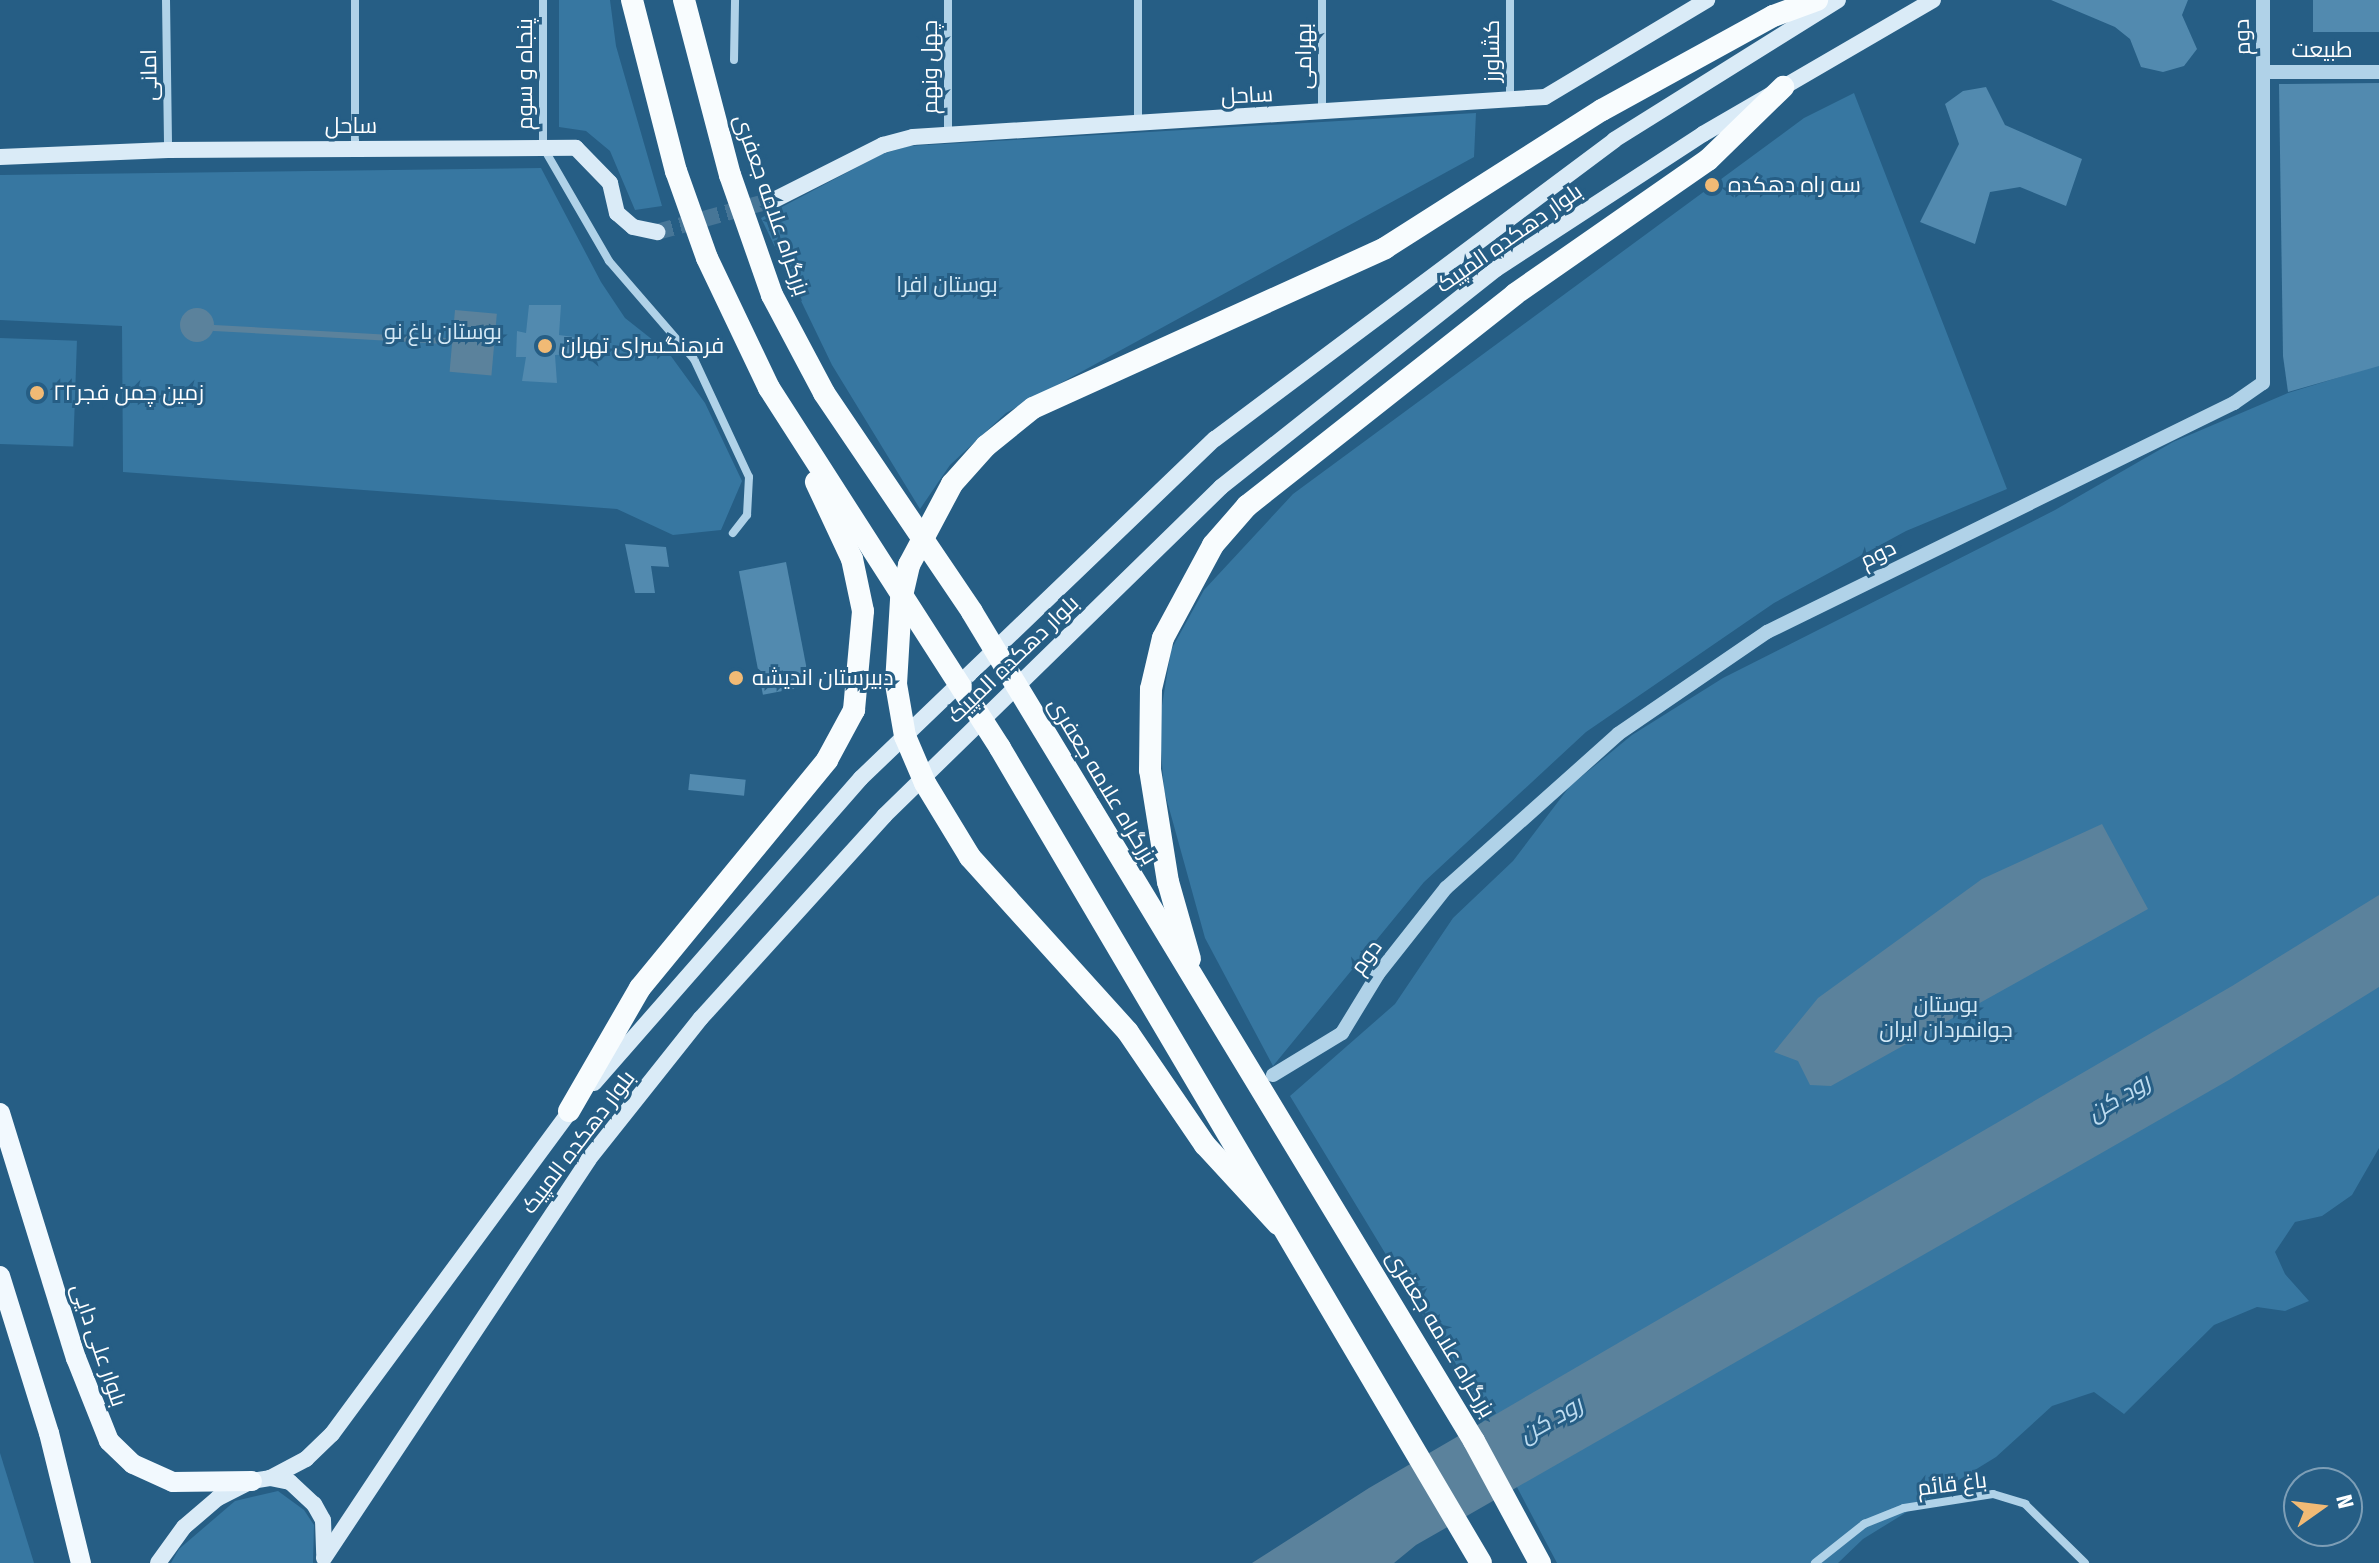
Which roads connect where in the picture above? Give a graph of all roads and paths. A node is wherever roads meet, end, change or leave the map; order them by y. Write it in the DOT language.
graph roads {
  1 [pos="166,0"];
  2 [pos="355,0"];
  3 [pos="543,0"];
  4 [pos="632,0"];
  5 [pos="684,0"];
  6 [pos="735,0"];
  7 [pos="948,0"];
  8 [pos="1138,0"];
  9 [pos="1322,0"];
  10 [pos="1510,0"];
  11 [pos="1817,0"];
  12 [pos="1838,0"];
  13 [pos="1933,0"];
  14 [pos="2263,0"];
  15 [pos="1699,2"];
  16 [pos="734,60"];
  17 [pos="2265,72"];
  18 [pos="2379,72"];
  19 [pos="1783,87"];
  20 [pos="1510,102"];
  21 [pos="1322,113"];
  22 [pos="1138,123"];
  23 [pos="948,134"];
  24 [pos="543,147"];
  25 [pos="355,148"];
  26 [pos="168,150"];
  27 [pos="0,157"];
  28 [pos="776,199"];
  29 [pos="657,232"];
  30 [pos="769,388"];
  31 [pos="733,533"];
  32 [pos="1200,991"];
  33 [pos="1273,1075"];
  34 [pos="569,1111"];
  35 [pos="0,1113"];
  36 [pos="1278,1224"];
  37 [pos="0,1276"];
  38 [pos="261,1480"];
  39 [pos="323,1560"];
  40 [pos="81,1563"];
  41 [pos="158,1563"];
  42 [pos="1481,1563"];
  43 [pos="1540,1563"];
  44 [pos="1815,1563"];
  45 [pos="2085,1563"];
  1 -- 26 [label="street, امانی"];
  2 -- 25 [label="street"];
  3 -- 24 [label="street, پنجاه و سوم"];
  4 -- 30 [label="highway"];
  5 -- 32 [label="highway, بزرگراه علامه جعفری"];
  6 -- 16 [label="street"];
  7 -- 23 [label="street, چهل ونهم"];
  8 -- 22 [label="street"];
  9 -- 21 [label="street, بهرامی"];
  10 -- 20 [label="street, کشاورز"];
  11 -- 36 [label="highway"];
  12 -- 34 [label="main road, بلوار دهکده المپیک"];
  13 -- 19 [label="main road, بلوار دهکده المپیک"];
  14 -- 17 [label="street, دوم"];
  15 -- 20 [label="main road, ساحل"];
  17 -- 18 [label="street, طبیعت"];
  17 -- 33 [label="street, دوم"];
  19 -- 32 [label="highway"];
  19 -- 39 [label="main road, بلوار دهکده المپیک"];
  20 -- 21 [label="main road, ساحل"];
  21 -- 22 [label="main road, ساحل"];
  22 -- 23 [label="main road, ساحل"];
  23 -- 28 [label="main road, ساحل"];
  24 -- 25 [label="main road, ساحل"];
  24 -- 29 [label="main road, ساحل"];
  24 -- 31 [label="street"];
  25 -- 26 [label="main road, ساحل"];
  26 -- 27 [label="main road, ساحل"];
  30 -- 34 [label="highway"];
  30 -- 36 [label="highway"];
  32 -- 43 [label="highway, بزرگراه علامه جعفری"];
  34 -- 38 [label="main road, بلوار دهکده المپیک"];
  35 -- 38 [label="main road, بلوار علی دایی"];
  36 -- 42 [label="highway"];
  37 -- 40 [label="main road"];
  38 -- 39 [label="main road"];
  38 -- 41 [label="main road, بلوار دهکده المپیک"];
  44 -- 45 [label="street, باغ قائم"];
}
